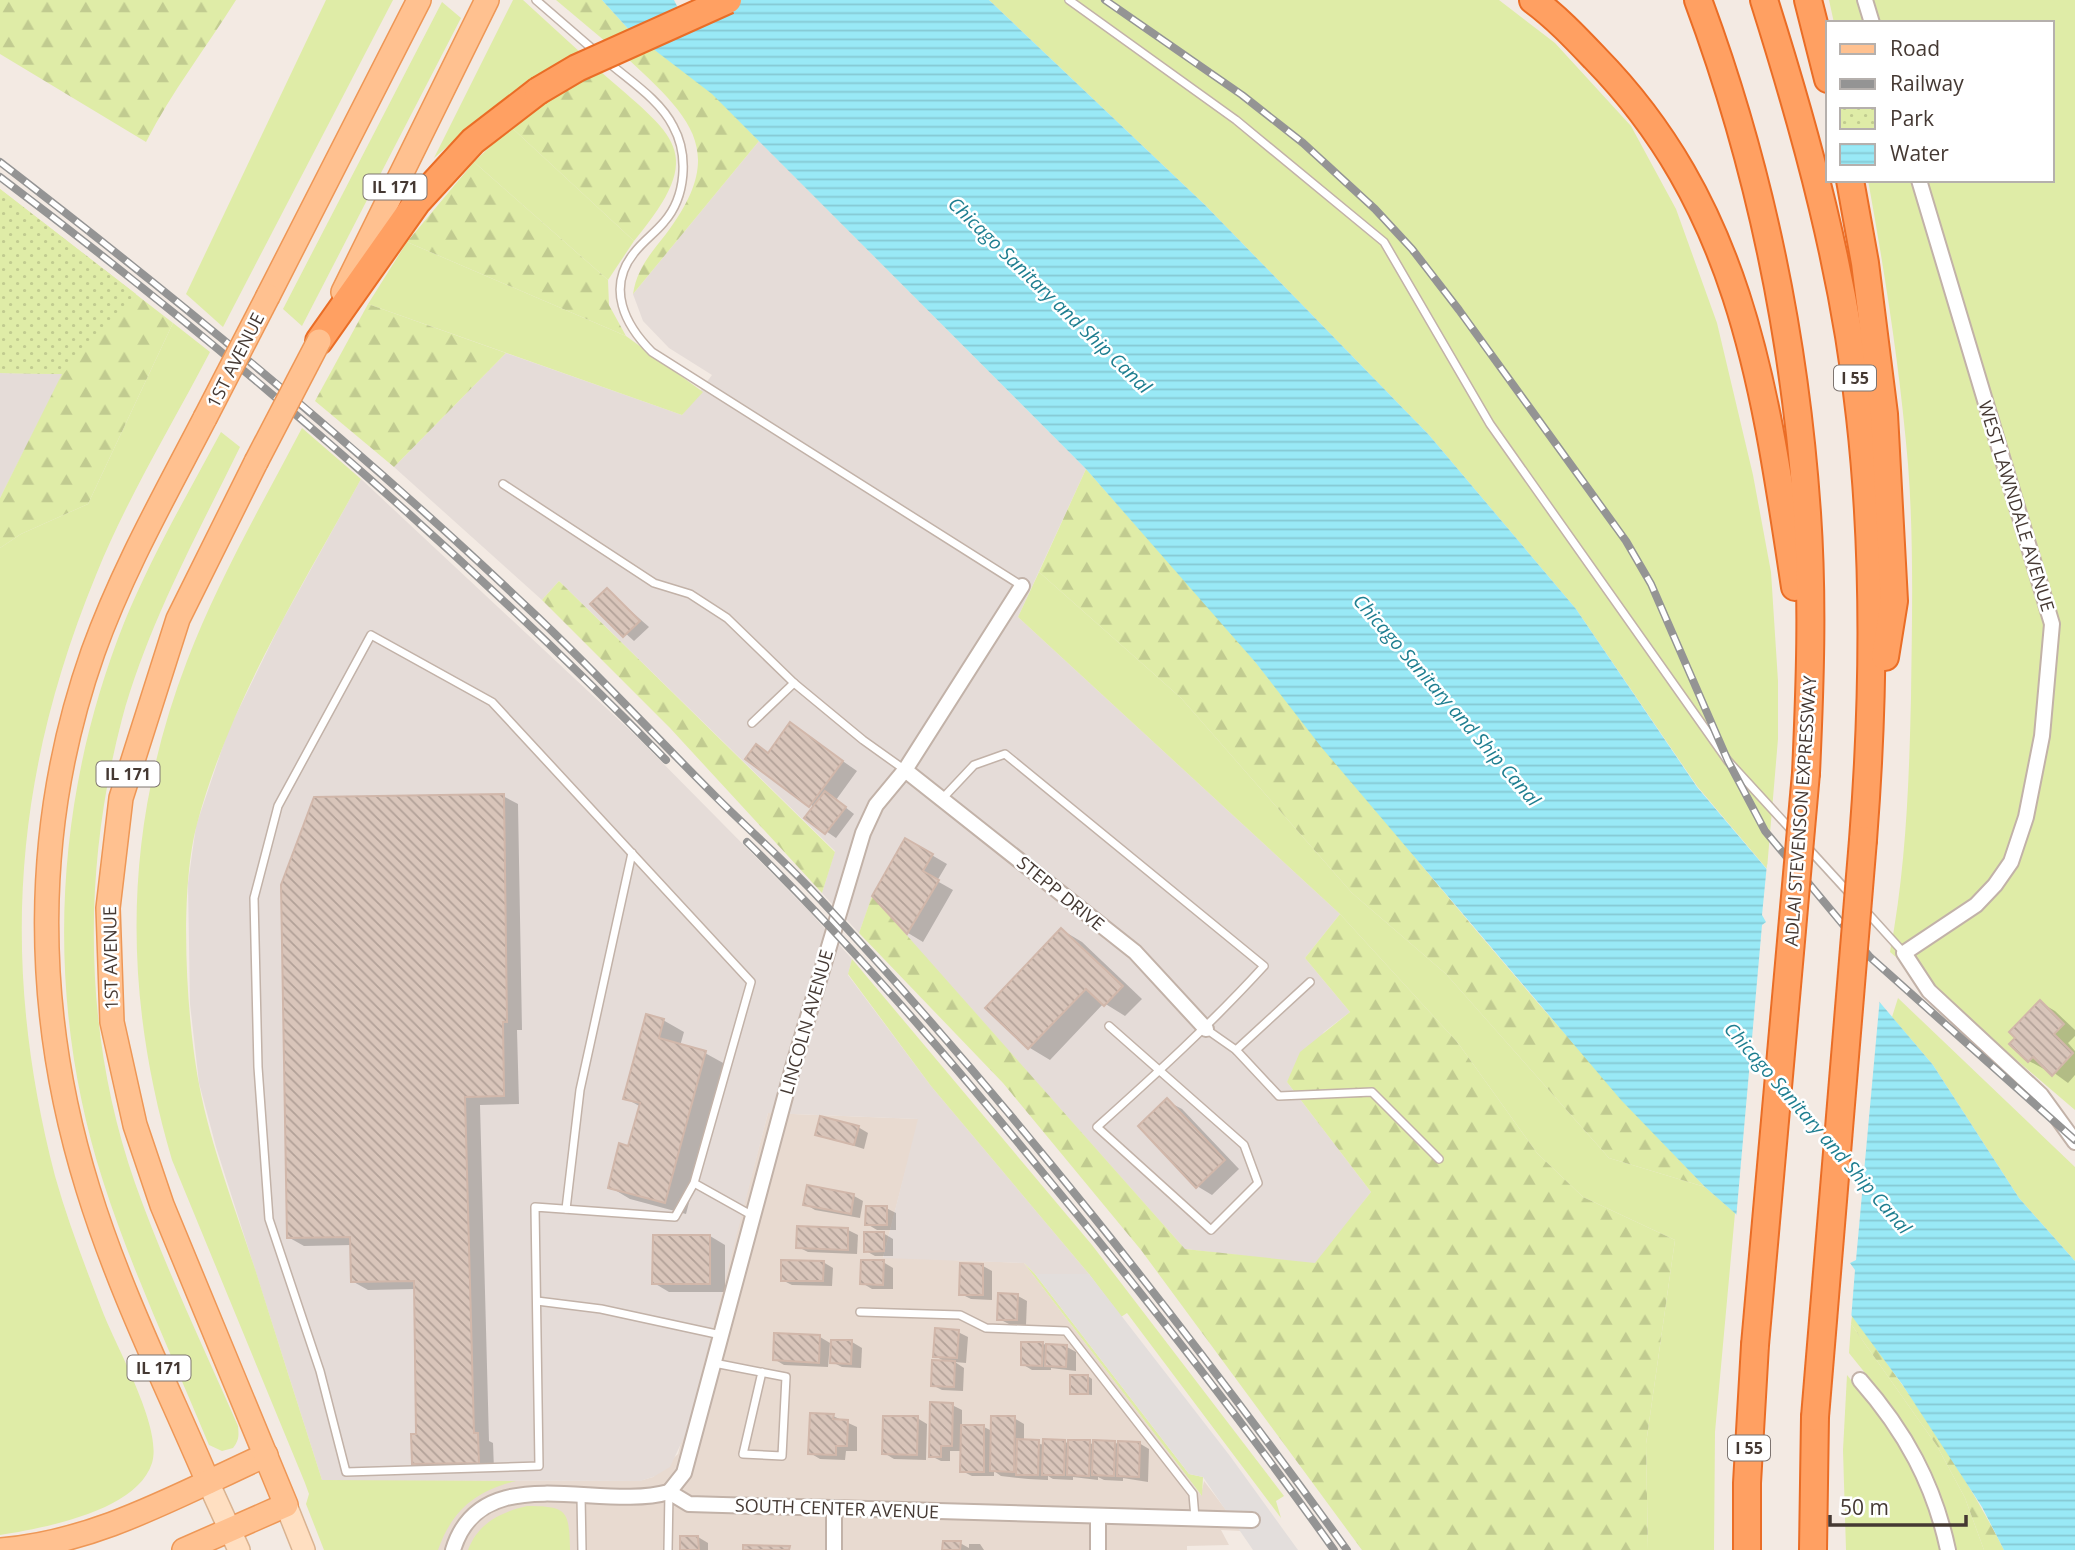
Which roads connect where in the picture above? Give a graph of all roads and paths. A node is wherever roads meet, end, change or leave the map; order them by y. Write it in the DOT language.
graph roads {
  1 [pos="419,0"];
  2 [pos="487,0"];
  3 [pos="536,0"];
  4 [pos="728,0"];
  5 [pos="1069,0"];
  6 [pos="1532,0"];
  7 [pos="1698,0"];
  8 [pos="1764,0"];
  9 [pos="1808,0"];
  10 [pos="1865,0"];
  11 [pos="1871,21"];
  12 [pos="1826,71"];
  13 [pos="1850,182"];
  14 [pos="1920,182"];
  15 [pos="319,341"];
  16 [pos="503,484"];
  17 [pos="1022,586"];
  18 [pos="794,683"];
  19 [pos="1810,688"];
  20 [pos="752,723"];
  21 [pos="1869,766"];
  22 [pos="905,769"];
  23 [pos="942,799"];
  24 [pos="632,853"];
  25 [pos="1904,953"];
  26 [pos="1310,982"];
  27 [pos="1108,1026"];
  28 [pos="1206,1029"];
  29 [pos="1236,1050"];
  30 [pos="1160,1072"];
  31 [pos="2075,1142"];
  32 [pos="1439,1159"];
  33 [pos="694,1183"];
  34 [pos="566,1209"];
  35 [pos="753,1216"];
  36 [pos="537,1301"];
  37 [pos="860,1312"];
  38 [pos="722,1335"];
  39 [pos="714,1363"];
  40 [pos="762,1372"];
  41 [pos="1860,1380"];
  42 [pos="266,1455"];
  43 [pos="208,1482"];
  44 [pos="669,1492"];
  45 [pos="581,1496"];
  46 [pos="286,1505"];
  47 [pos="834,1508"];
  48 [pos="1098,1517"];
  49 [pos="1195,1519"];
  50 [pos="1252,1520"];
  51 [pos="235,1540"];
  52 [pos="0,1550"];
  53 [pos="184,1550"];
  54 [pos="304,1550"];
  55 [pos="453,1550"];
  56 [pos="582,1550"];
  57 [pos="668,1550"];
  58 [pos="834,1550"];
  59 [pos="1098,1550"];
  60 [pos="1747,1550"];
  61 [pos="1813,1550"];
  62 [pos="1948,1550"];
  1 -- 43 [label="main road, 1ST AVENUE / IL 171, bridge"];
  2 -- 15 [label="main road, IL 171"];
  3 -- 17 [label="lane"];
  4 -- 15 [label="highway, bridge"];
  5 -- 25 [label="lane"];
  6 -- 19 [label="highway"];
  7 -- 19 [label="highway, ADLAI STEVENSON EXPRESSWAY / I 55"];
  8 -- 21 [label="highway, I 55"];
  9 -- 12 [label="highway"];
  10 -- 11 [label="street"];
  13 -- 21 [label="highway"];
  14 -- 25 [label="street, WEST LAWNDALE AVENUE"];
  15 -- 42 [label="main road, 1ST AVENUE / IL 171, bridge"];
  16 -- 18 [label="lane"];
  17 -- 22 [label="street, LINCOLN AVENUE"];
  18 -- 20 [label="lane"];
  18 -- 22 [label="lane"];
  19 -- 60 [label="highway, ADLAI STEVENSON EXPRESSWAY / I 55, bridge"];
  21 -- 61 [label="highway, I 55, bridge"];
  22 -- 23 [label="street, STEPP DRIVE"];
  22 -- 35 [label="street, LINCOLN AVENUE"];
  23 -- 28 [label="street, STEPP DRIVE"];
  23 -- 28 [label="lane"];
  24 -- 33 [label="lane"];
  24 -- 34 [label="lane"];
  24 -- 36 [label="lane"];
  25 -- 31 [label="street"];
  26 -- 29 [label="lane"];
  27 -- 30 [label="lane"];
  28 -- 29 [label="lane"];
  28 -- 30 [label="lane"];
  29 -- 32 [label="lane"];
  30 -- 30 [label="lane"];
  33 -- 34 [label="lane"];
  33 -- 35 [label="lane"];
  34 -- 36 [label="lane"];
  35 -- 38 [label="street, LINCOLN AVENUE"];
  36 -- 38 [label="lane"];
  37 -- 49 [label="lane"];
  38 -- 39 [label="street, LINCOLN AVENUE"];
  39 -- 40 [label="lane"];
  39 -- 44 [label="street, LINCOLN AVENUE"];
  40 -- 40 [label="lane"];
  41 -- 62 [label="street"];
  42 -- 43 [label="main road"];
  42 -- 46 [label="main road, IL 171"];
  43 -- 51 [label="main road"];
  43 -- 52 [label="main road"];
  44 -- 45 [label="street"];
  44 -- 47 [label="street, SOUTH CENTER AVENUE"];
  44 -- 57 [label="lane"];
  45 -- 55 [label="street"];
  45 -- 56 [label="lane"];
  46 -- 51 [label="main road"];
  46 -- 54 [label="main road"];
  47 -- 48 [label="street, SOUTH CENTER AVENUE"];
  47 -- 58 [label="street"];
  48 -- 49 [label="street, SOUTH CENTER AVENUE"];
  48 -- 59 [label="street"];
  49 -- 50 [label="street, SOUTH CENTER AVENUE"];
  51 -- 53 [label="main road"];
}
